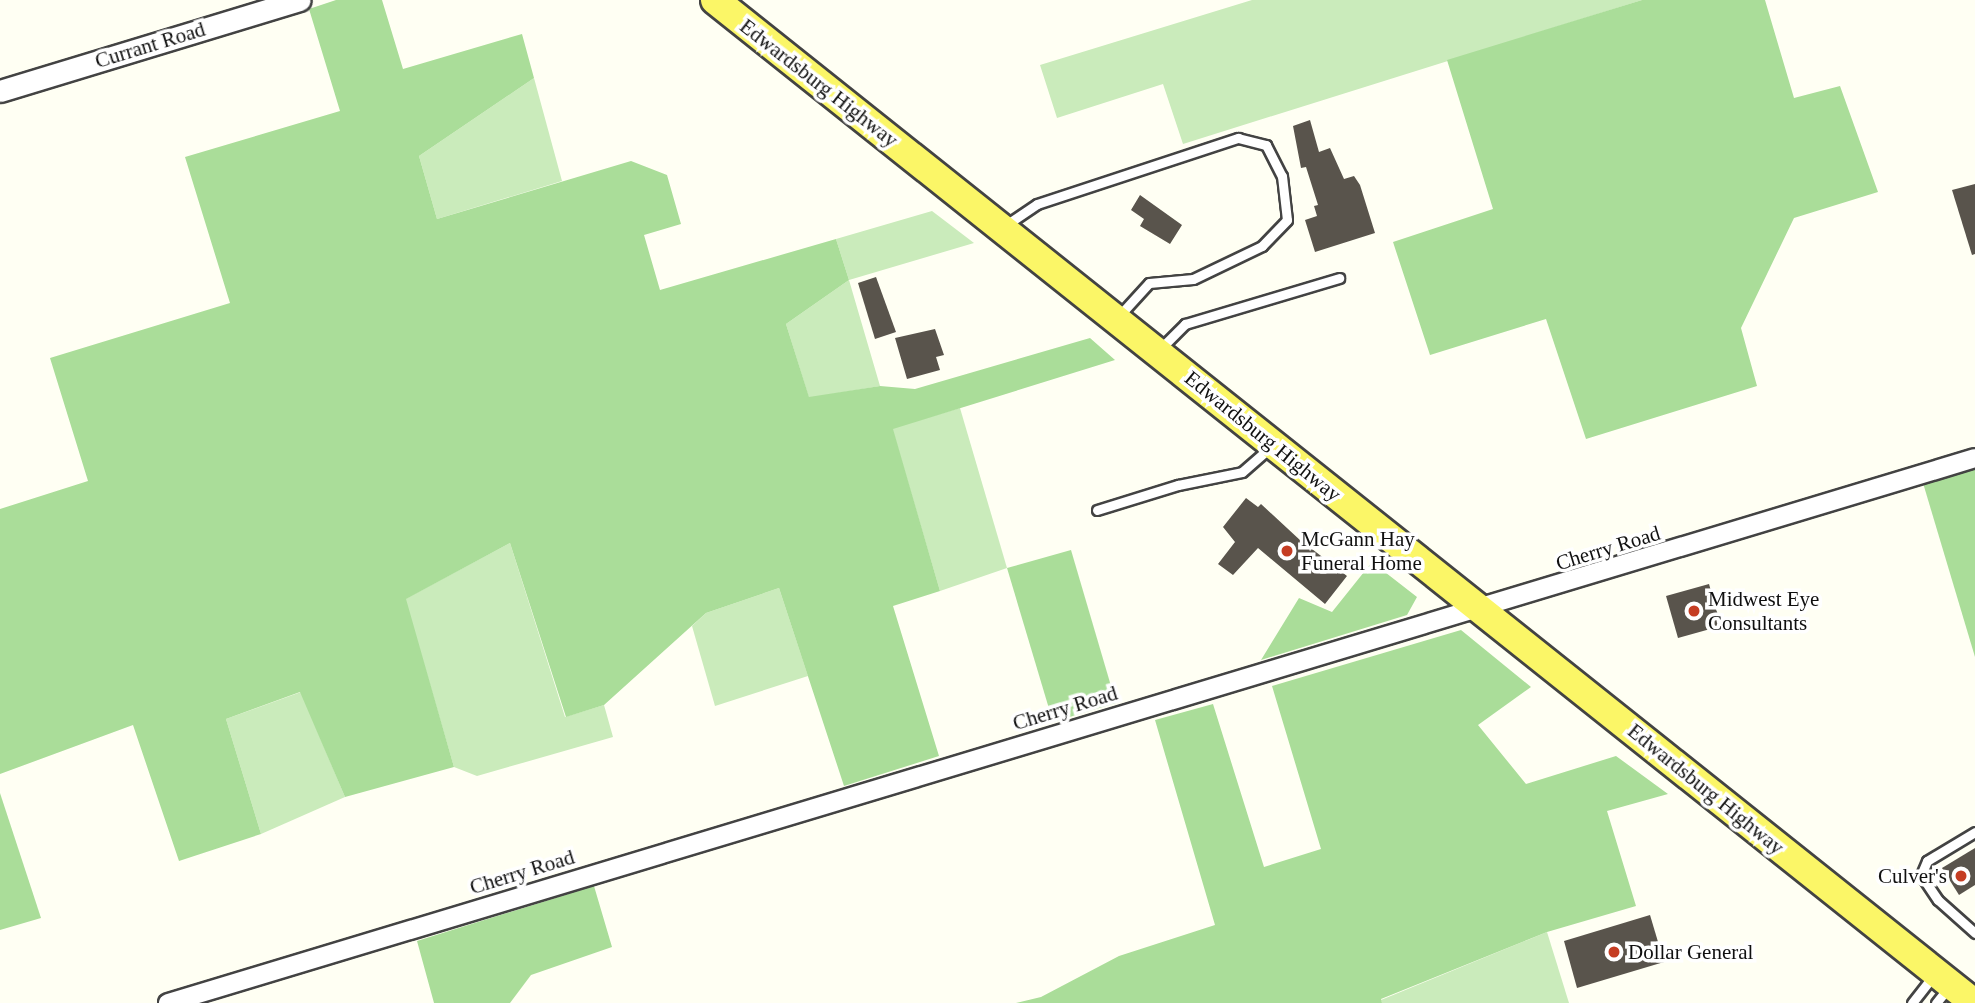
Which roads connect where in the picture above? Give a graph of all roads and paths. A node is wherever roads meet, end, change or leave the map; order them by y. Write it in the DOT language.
graph roads {
  1 [pos="300,0"];
  2 [pos="715,0"];
  3 [pos="0,91"];
  4 [pos="1002,228"];
  5 [pos="1339,278"];
  6 [pos="1116,319"];
  7 [pos="1157,352"];
  8 [pos="1273,444"];
  9 [pos="1975,458"];
  10 [pos="1097,510"];
  11 [pos="1479,608"];
  12 [pos="1975,832"];
  13 [pos="1975,933"];
  14 [pos="1941,987"];
  15 [pos="168,1003"];
  16 [pos="1912,1003"];
  17 [pos="1974,1003"];
  1 -- 3 [label="street, Currant Road"];
  2 -- 4 [label="main road, Edwardsburg Highway"];
  4 -- 6 [label="main road, Edwardsburg Highway"];
  4 -- 6 [label="lane"];
  5 -- 7 [label="lane"];
  6 -- 7 [label="main road, Edwardsburg Highway"];
  7 -- 8 [label="main road, Edwardsburg Highway"];
  8 -- 10 [label="lane"];
  8 -- 11 [label="main road, Edwardsburg Highway"];
  9 -- 11 [label="street, Cherry Road"];
  11 -- 14 [label="main road, Edwardsburg Highway"];
  11 -- 15 [label="street, Cherry Road"];
  12 -- 13 [label="lane"];
  14 -- 16 [label="lane"];
  14 -- 17 [label="main road, Edwardsburg Highway"];
}
